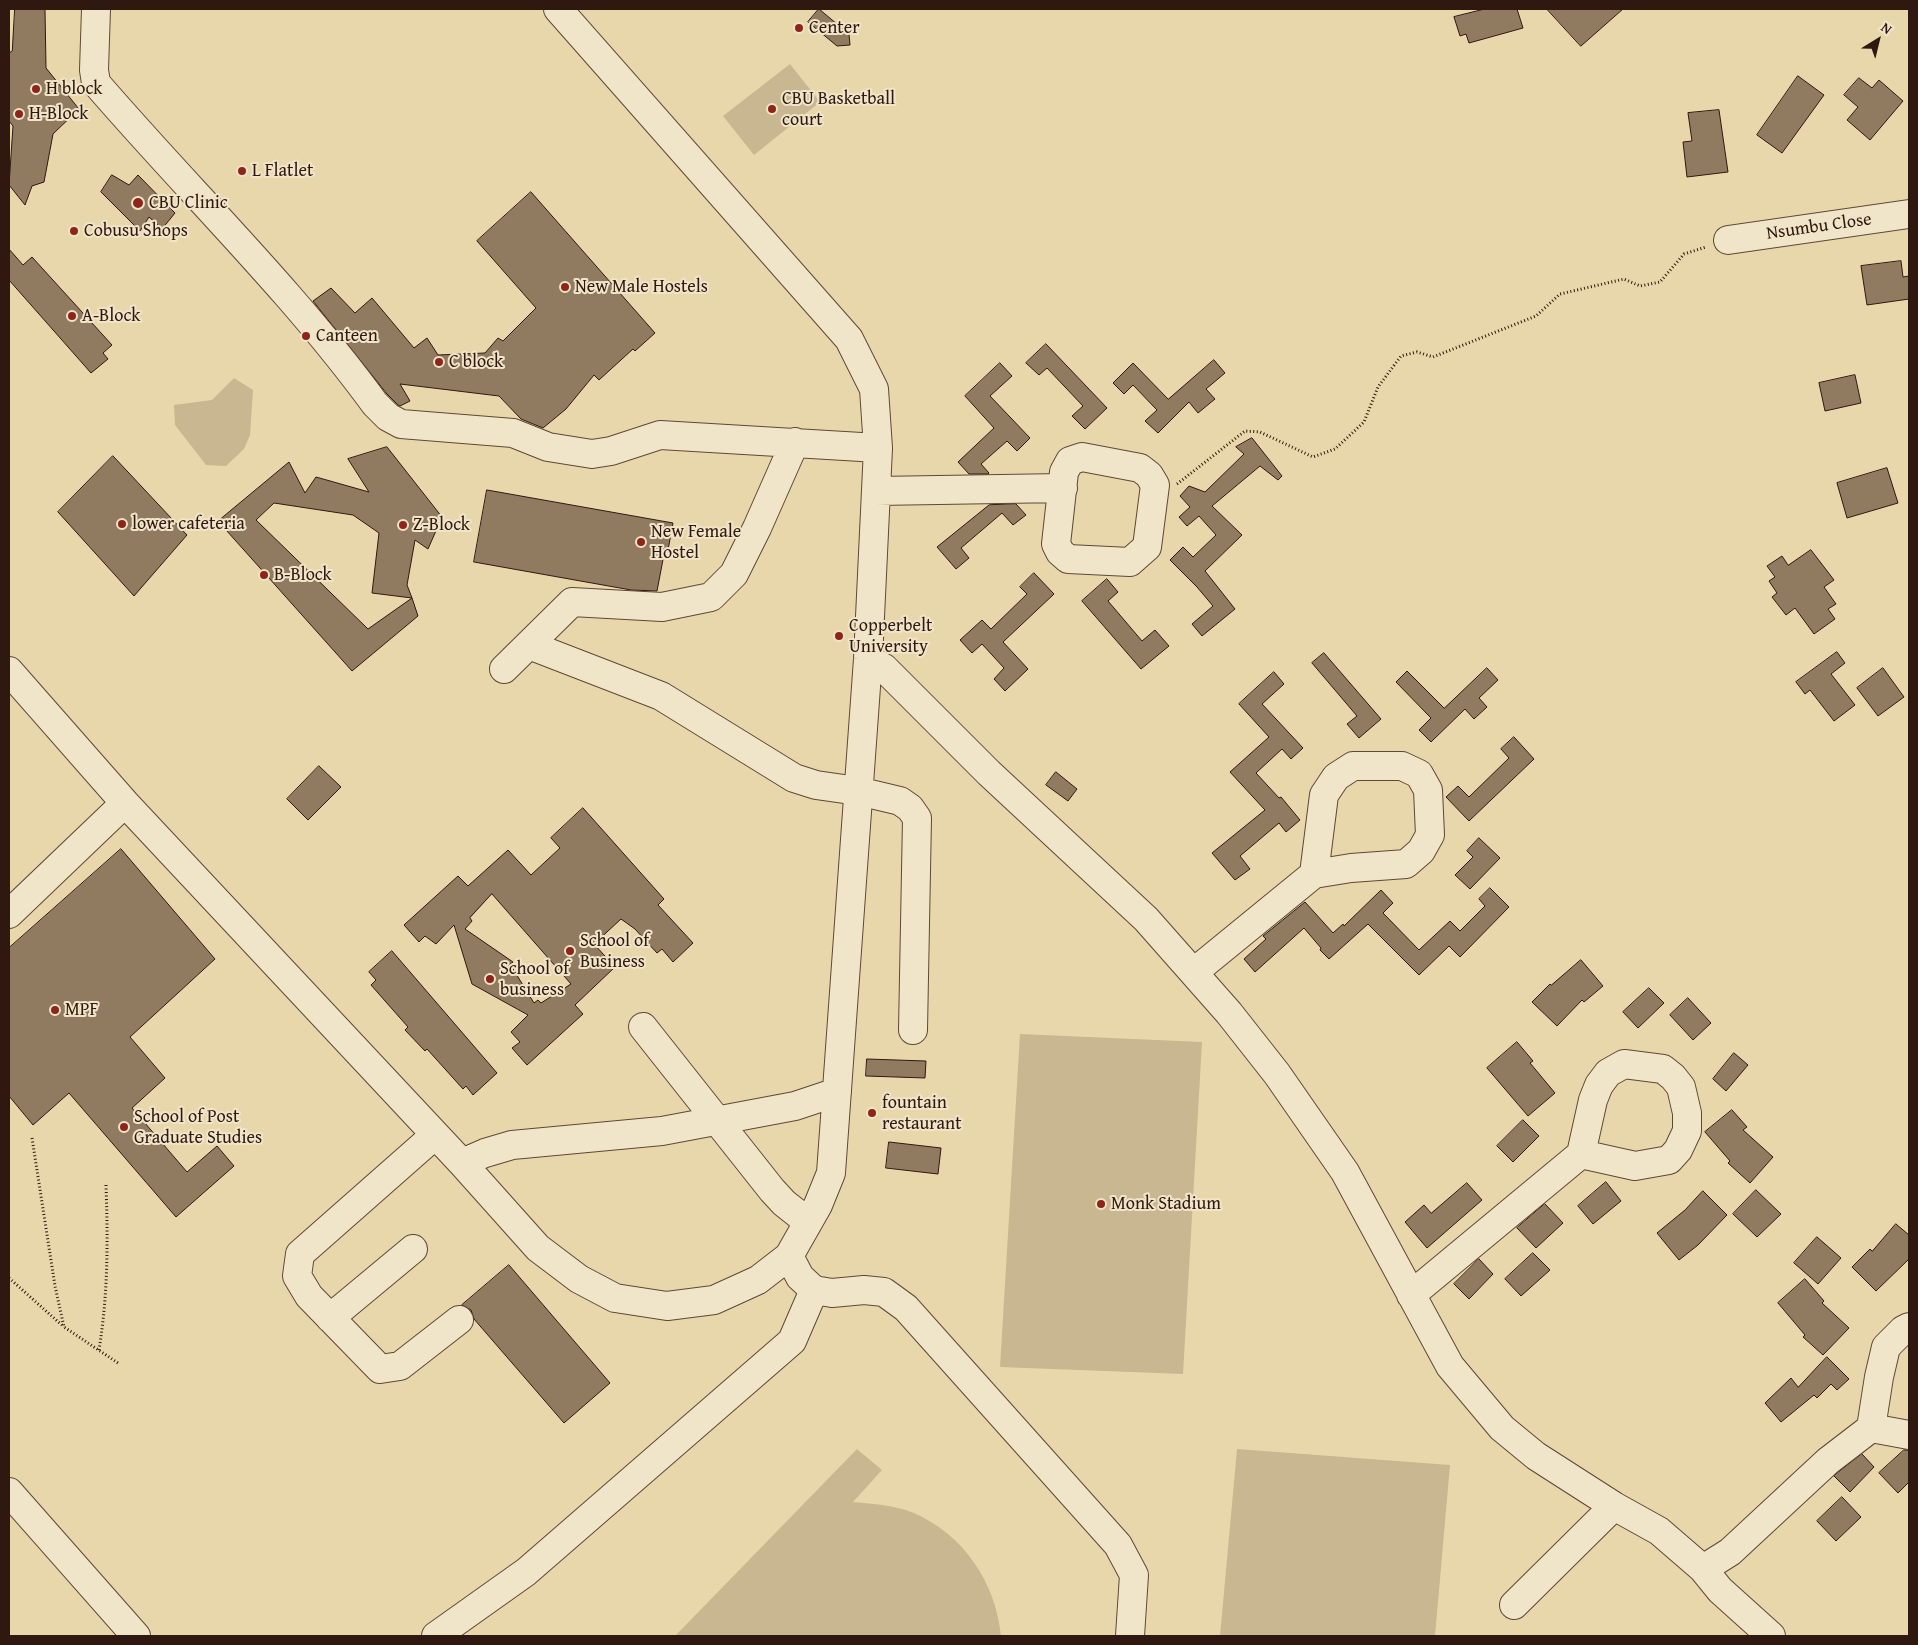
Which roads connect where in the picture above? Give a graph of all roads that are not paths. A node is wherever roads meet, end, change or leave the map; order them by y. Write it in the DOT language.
graph roads {
  1 [pos="96,9"];
  2 [pos="558,9"];
  3 [pos="1909,214"];
  4 [pos="1728,240"];
  5 [pos="794,442"];
  6 [pos="878,448"];
  7 [pos="1064,488"];
  8 [pos="876,491"];
  9 [pos="529,645"];
  10 [pos="868,658"];
  11 [pos="504,669"];
  12 [pos="9,671"];
  13 [pos="858,791"];
  14 [pos="125,803"];
  15 [pos="1314,874"];
  16 [pos="9,914"];
  17 [pos="1194,972"];
  18 [pos="643,1027"];
  19 [pos="913,1030"];
  20 [pos="837,1092"];
  21 [pos="716,1121"];
  22 [pos="435,1135"];
  23 [pos="1581,1154"];
  24 [pos="462,1163"];
  25 [pos="808,1222"];
  26 [pos="413,1249"];
  27 [pos="789,1256"];
  28 [pos="814,1290"];
  29 [pos="1411,1295"];
  30 [pos="330,1318"];
  31 [pos="459,1320"];
  32 [pos="1909,1327"];
  33 [pos="1871,1428"];
  34 [pos="1909,1435"];
  35 [pos="9,1492"];
  36 [pos="1614,1506"];
  37 [pos="1703,1569"];
  38 [pos="1514,1606"];
  39 [pos="136,1636"];
  40 [pos="436,1636"];
  41 [pos="1130,1636"];
  42 [pos="1771,1636"];
  1 -- 5 [label="street"];
  2 -- 6 [label="street"];
  3 -- 4 [label="street, Nsumbu Close"];
  5 -- 6 [label="street"];
  5 -- 9 [label="street"];
  6 -- 8 [label="street"];
  7 -- 7 [label="street"];
  7 -- 8 [label="street"];
  8 -- 10 [label="street"];
  9 -- 11 [label="street"];
  9 -- 13 [label="street"];
  10 -- 13 [label="street"];
  10 -- 17 [label="street"];
  12 -- 14 [label="street"];
  13 -- 19 [label="street"];
  13 -- 20 [label="street"];
  14 -- 16 [label="street"];
  14 -- 22 [label="street"];
  15 -- 15 [label="street"];
  15 -- 17 [label="street"];
  17 -- 29 [label="street"];
  18 -- 21 [label="street"];
  20 -- 21 [label="street"];
  20 -- 25 [label="street"];
  21 -- 24 [label="street"];
  21 -- 25 [label="street"];
  22 -- 24 [label="street"];
  22 -- 30 [label="street"];
  23 -- 29 [label="street"];
  24 -- 27 [label="street"];
  25 -- 27 [label="street"];
  26 -- 30 [label="street"];
  27 -- 28 [label="street"];
  28 -- 40 [label="street"];
  28 -- 41 [label="street"];
  29 -- 36 [label="street"];
  30 -- 31 [label="street"];
  32 -- 33 [label="street"];
  33 -- 34 [label="street"];
  33 -- 37 [label="street"];
  35 -- 39 [label="street"];
  36 -- 37 [label="street"];
  36 -- 38 [label="street"];
  37 -- 42 [label="street"];
}
